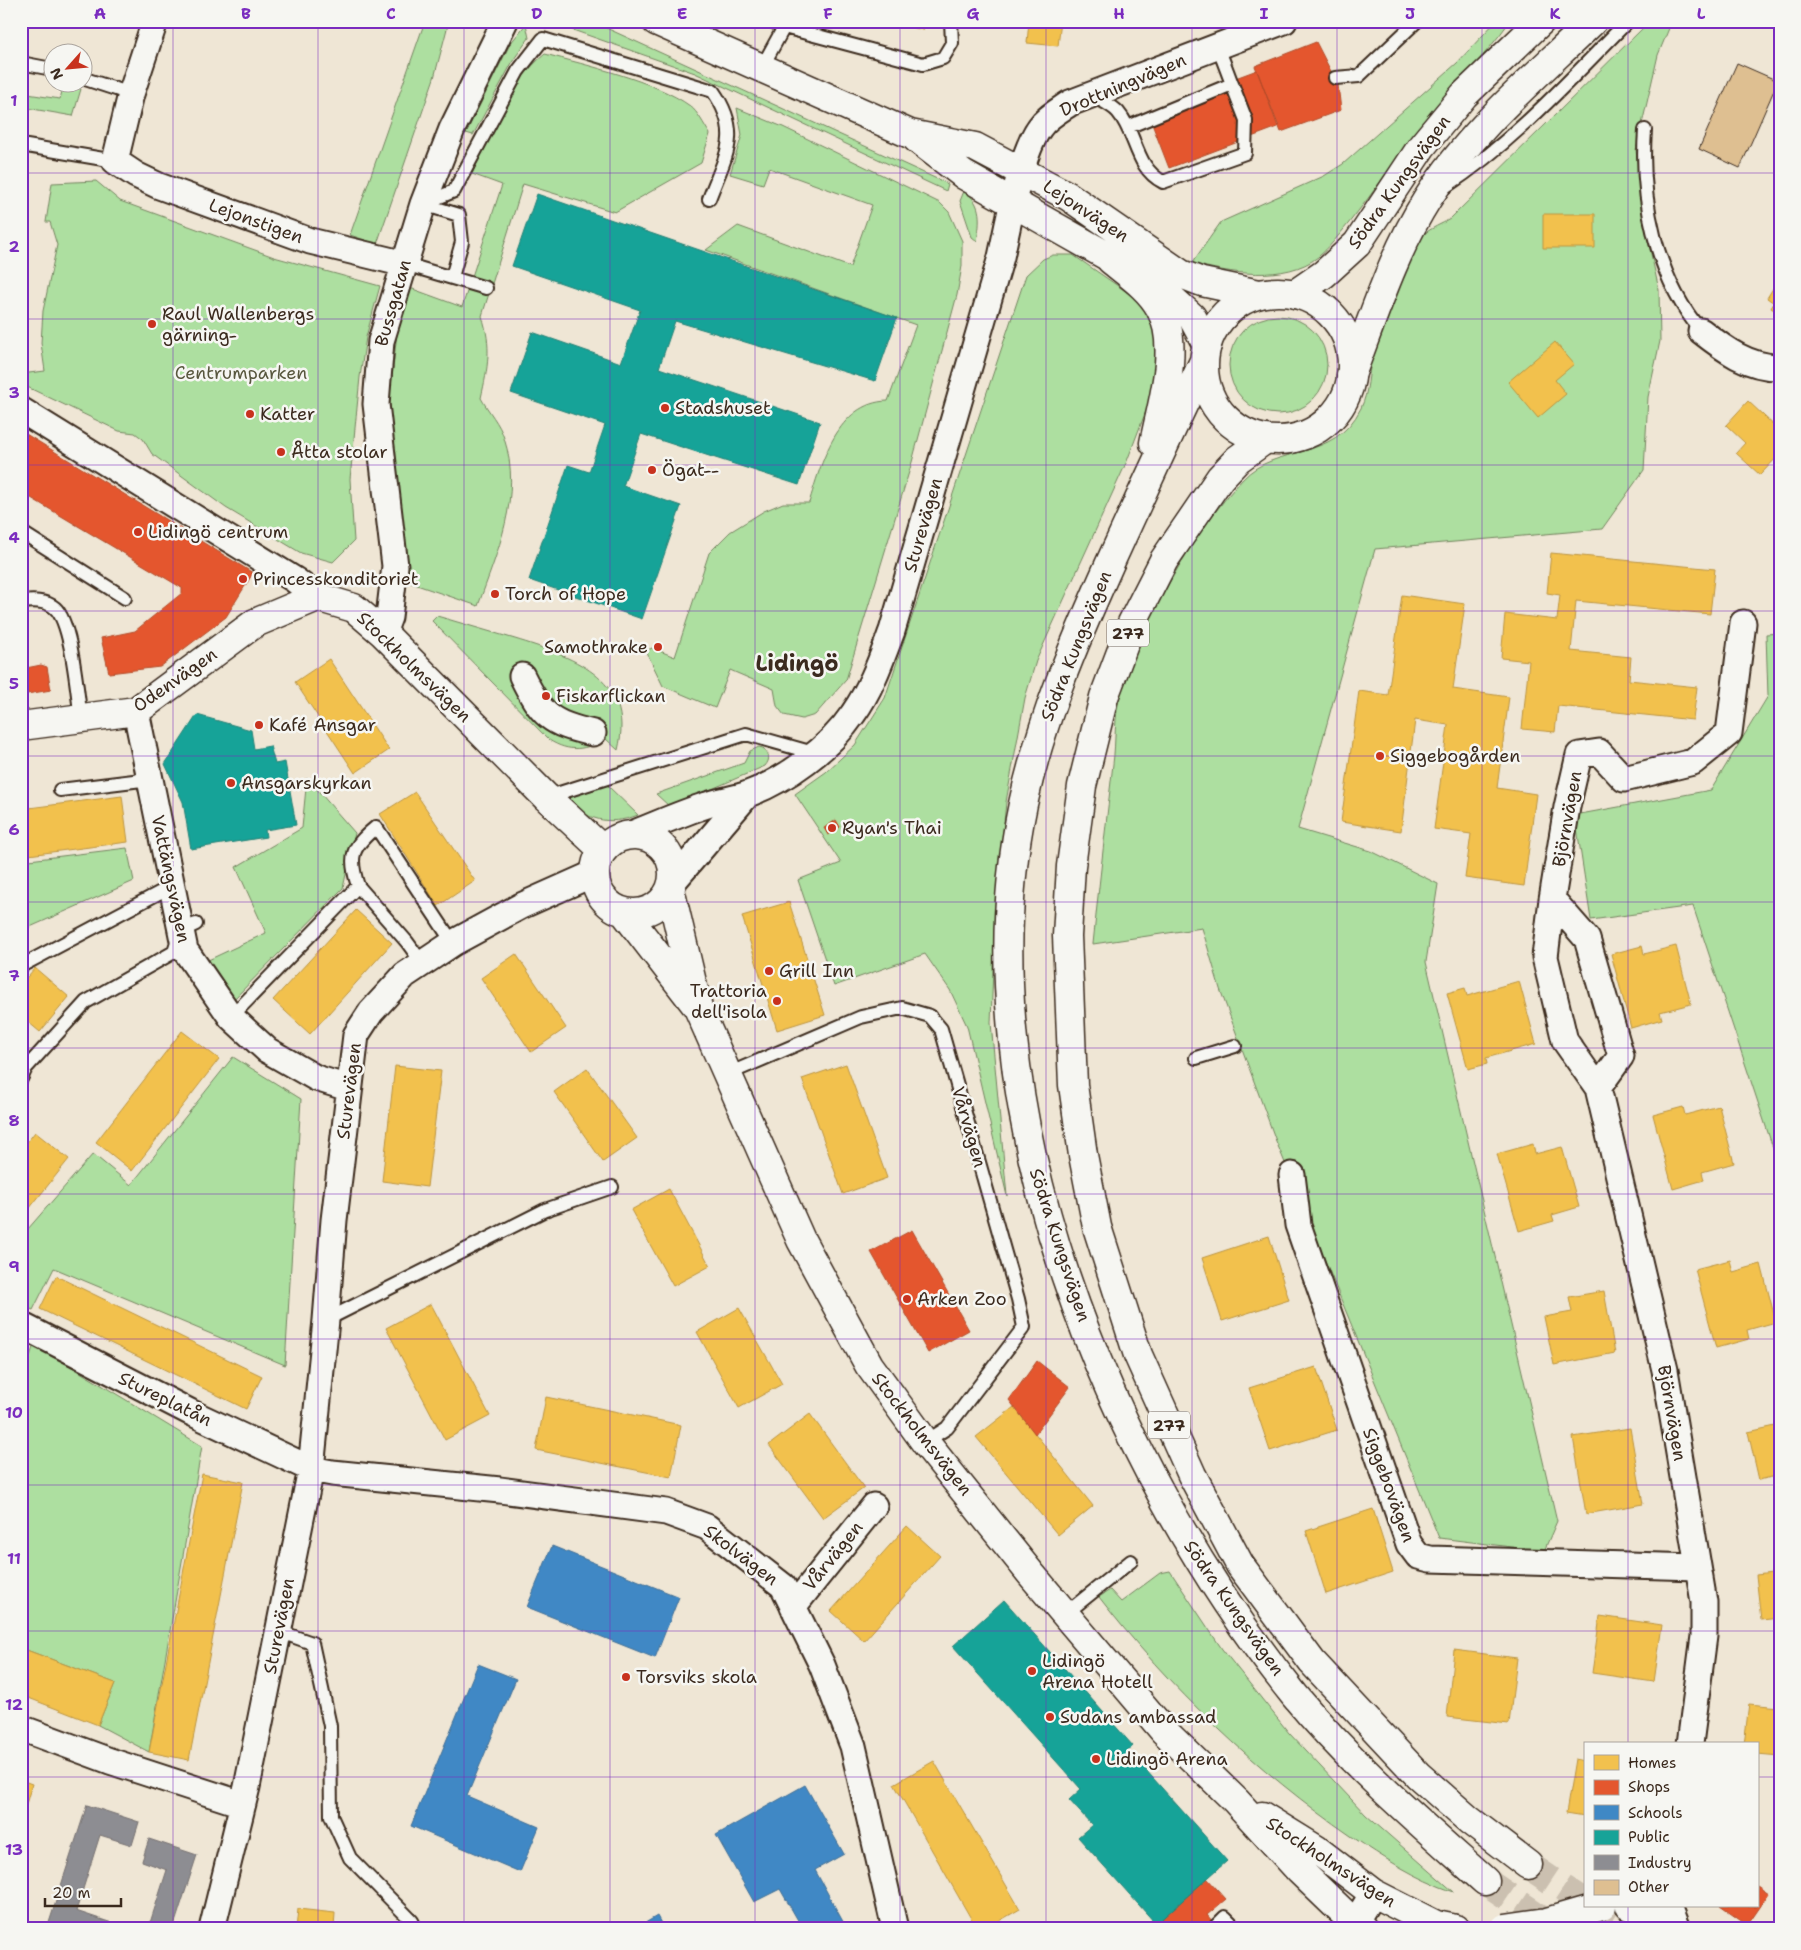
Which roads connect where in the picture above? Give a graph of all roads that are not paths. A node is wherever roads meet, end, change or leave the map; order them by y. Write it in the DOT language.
graph roads {
  1 [pos="155,21"];
  2 [pos="505,21"];
  3 [pos="656,21"];
  4 [pos="772,21"];
  5 [pos="951,21"];
  6 [pos="1284,21"];
  7 [pos="1417,21"];
  8 [pos="1541,21"];
  9 [pos="1593,21"];
  10 [pos="1628,21"];
  11 [pos="784,27"];
  12 [pos="1218,47"];
  13 [pos="21,63"];
  14 [pos="42,67"];
  15 [pos="762,67"];
  16 [pos="1335,78"];
  17 [pos="92,81"];
  18 [pos="1232,84"];
  19 [pos="130,94"];
  20 [pos="1092,95"];
  21 [pos="1128,126"];
  22 [pos="1645,130"];
  23 [pos="910,134"];
  24 [pos="21,145"];
  25 [pos="115,160"];
  26 [pos="1023,171"];
  27 [pos="1428,198"];
  28 [pos="709,200"];
  29 [pos="1014,201"];
  30 [pos="423,204"];
  31 [pos="1111,260"];
  32 [pos="405,264"];
  33 [pos="452,277"];
  34 [pos="486,288"];
  35 [pos="1259,294"];
  36 [pos="1295,294"];
  37 [pos="1701,331"];
  38 [pos="1206,353"];
  39 [pos="1780,367"];
  40 [pos="1351,375"];
  41 [pos="21,410"];
  42 [pos="1266,439"];
  43 [pos="1145,486"];
  44 [pos="21,532"];
  45 [pos="317,596"];
  46 [pos="125,598"];
  47 [pos="21,602"];
  48 [pos="1743,623"];
  49 [pos="383,632"];
  50 [pos="522,676"];
  51 [pos="136,711"];
  52 [pos="80,718"];
  53 [pos="21,726"];
  54 [pos="593,734"];
  55 [pos="817,754"];
  56 [pos="150,779"];
  57 [pos="60,790"];
  58 [pos="748,794"];
  59 [pos="546,797"];
  60 [pos="629,835"];
  61 [pos="599,861"];
  62 [pos="172,886"];
  63 [pos="358,886"];
  64 [pos="671,886"];
  65 [pos="1552,899"];
  66 [pos="624,912"];
  67 [pos="189,928"];
  68 [pos="453,943"];
  69 [pos="423,964"];
  70 [pos="21,966"];
  71 [pos="698,1008"];
  72 [pos="231,1017"];
  73 [pos="1235,1046"];
  74 [pos="1196,1058"];
  75 [pos="728,1074"];
  76 [pos="21,1079"];
  77 [pos="348,1088"];
  78 [pos="1598,1088"];
  79 [pos="1292,1175"];
  80 [pos="612,1187"];
  81 [pos="326,1320"];
  82 [pos="21,1326"];
  83 [pos="936,1435"];
  84 [pos="311,1469"];
  85 [pos="874,1506"];
  86 [pos="1131,1561"];
  87 [pos="1696,1567"];
  88 [pos="793,1607"];
  89 [pos="1064,1615"];
  90 [pos="278,1631"];
  91 [pos="21,1728"];
  92 [pos="1690,1742"];
  93 [pos="1236,1801"];
  94 [pos="242,1804"];
  95 [pos="1528,1865"];
  96 [pos="1485,1881"];
  97 [pos="1373,1893"];
  98 [pos="1595,1908"];
  99 [pos="1599,1908"];
  100 [pos="1635,1908"];
  101 [pos="1669,1908"];
  102 [pos="1216,1926"];
  103 [pos="1356,1927"];
  104 [pos="1499,1928"];
  105 [pos="212,1929"];
  106 [pos="416,1929"];
  107 [pos="895,1929"];
  108 [pos="1237,1929"];
  109 [pos="1456,1929"];
  110 [pos="1580,1929"];
  111 [pos="1673,1929"];
  112 [pos="1677,1929"];
  1 -- 19 [label="street"];
  2 -- 30 [label="street, Bussgatan"];
  3 -- 15 [label="main road, Lejonvägen"];
  4 -- 11 [label="lane"];
  5 -- 11 [label="lane"];
  6 -- 12 [label="street, Drottningvägen"];
  7 -- 16 [label="lane"];
  8 -- 36 [label="main road, Södra Kungsvägen"];
  9 -- 27 [label="main road, Södra Kungsvägen"];
  10 -- 27 [label="lane"];
  11 -- 15 [label="lane"];
  12 -- 18 [label="lane"];
  12 -- 20 [label="street, Drottningvägen"];
  13 -- 14 [label="lane"];
  15 -- 23 [label="main road, Lejonvägen"];
  17 -- 19 [label="lane"];
  18 -- 21 [label="lane"];
  18 -- 21 [label="lane"];
  19 -- 25 [label="street"];
  20 -- 21 [label="lane"];
  20 -- 26 [label="street, Drottningvägen"];
  22 -- 37 [label="lane"];
  23 -- 26 [label="main road, Lejonvägen"];
  23 -- 29 [label="main road, Lejonvägen"];
  24 -- 25 [label="lane, Lejonstigen"];
  25 -- 32 [label="street, Lejonstigen"];
  26 -- 29 [label="street, Drottningvägen"];
  26 -- 35 [label="main road, Lejonvägen"];
  27 -- 40 [label="main road, Södra Kungsvägen"];
  28 -- 30 [label="lane"];
  29 -- 31 [label="main road, Lejonvägen"];
  29 -- 55 [label="street, Sturevägen"];
  30 -- 32 [label="street, Bussgatan"];
  30 -- 33 [label="lane"];
  31 -- 38 [label="main road, Lejonvägen"];
  31 -- 43 [label="main road"];
  32 -- 33 [label="lane"];
  32 -- 49 [label="street, Bussgatan"];
  33 -- 34 [label="lane"];
  35 -- 36 [label="main road, Södra Kungsvägen / 277"];
  35 -- 38 [label="main road, Södra Kungsvägen / 277"];
  36 -- 40 [label="main road, Södra Kungsvägen / 277"];
  37 -- 39 [label="street"];
  38 -- 42 [label="main road, Södra Kungsvägen / 277"];
  38 -- 43 [label="main road, Södra Kungsvägen / 277"];
  40 -- 42 [label="main road, Södra Kungsvägen / 277"];
  41 -- 45 [label="street, Stockholmsvägen"];
  42 -- 95 [label="main road, Södra Kungsvägen / 277"];
  43 -- 96 [label="main road, Södra Kungsvägen / 277"];
  44 -- 46 [label="lane"];
  45 -- 49 [label="main road, Stockholmsvägen"];
  45 -- 51 [label="main road, Odenvägen"];
  47 -- 52 [label="lane"];
  48 -- 65 [label="street, Björnvägen"];
  49 -- 59 [label="main road, Stockholmsvägen"];
  50 -- 54 [label="street"];
  51 -- 52 [label="main road, Odenvägen"];
  51 -- 56 [label="street, Vattängsvägen"];
  52 -- 53 [label="main road, Odenvägen"];
  55 -- 58 [label="street, Sturevägen"];
  55 -- 59 [label="lane"];
  56 -- 57 [label="lane"];
  56 -- 62 [label="street, Vattängsvägen"];
  58 -- 60 [label="street, Sturevägen"];
  58 -- 64 [label="street, Sturevägen"];
  59 -- 61 [label="main road, Stockholmsvägen"];
  60 -- 61 [label="main road"];
  60 -- 64 [label="main road, Stockholmsvägen"];
  61 -- 66 [label="main road, Stockholmsvägen"];
  61 -- 68 [label="street, Sturevägen"];
  62 -- 67 [label="street, Vattängsvägen"];
  62 -- 70 [label="lane"];
  63 -- 68 [label="lane"];
  63 -- 69 [label="lane"];
  63 -- 72 [label="lane"];
  64 -- 66 [label="main road"];
  64 -- 71 [label="main road, Stockholmsvägen"];
  65 -- 78 [label="street, Björnvägen"];
  65 -- 78 [label="street"];
  66 -- 71 [label="main road, Stockholmsvägen"];
  67 -- 72 [label="street, Vattängsvägen"];
  67 -- 76 [label="lane"];
  68 -- 69 [label="street, Sturevägen"];
  69 -- 77 [label="street, Sturevägen"];
  71 -- 75 [label="main road, Stockholmsvägen"];
  72 -- 77 [label="street, Vattängsvägen"];
  73 -- 74 [label="lane"];
  75 -- 83 [label="main road, Stockholmsvägen"];
  75 -- 83 [label="lane, Vårvägen"];
  77 -- 81 [label="street, Sturevägen"];
  78 -- 87 [label="street, Björnvägen"];
  79 -- 87 [label="street, Siggebovägen"];
  80 -- 81 [label="lane"];
  81 -- 84 [label="street, Sturevägen"];
  82 -- 84 [label="street, Stureplatån"];
  83 -- 89 [label="main road, Stockholmsvägen"];
  84 -- 88 [label="street, Skolvägen"];
  84 -- 90 [label="street, Sturevägen"];
  85 -- 88 [label="street, Vårvägen"];
  86 -- 89 [label="lane"];
  87 -- 92 [label="street, Björnvägen"];
  88 -- 107 [label="street, Skolvägen"];
  89 -- 93 [label="main road, Stockholmsvägen"];
  90 -- 94 [label="street, Sturevägen"];
  90 -- 106 [label="lane"];
  91 -- 94 [label="street"];
  93 -- 97 [label="main road, Stockholmsvägen"];
  93 -- 103 [label="main road, Stockholmsvägen"];
  94 -- 105 [label="street, Sturevägen"];
  97 -- 103 [label="street"];
  97 -- 109 [label="main road, Stockholmsvägen"];
  98 -- 104 [label="main road, bridge"];
  99 -- 110 [label="main road, bridge"];
  100 -- 111 [label="main road"];
  101 -- 112 [label="street"];
  102 -- 108 [label="lane"];
}
